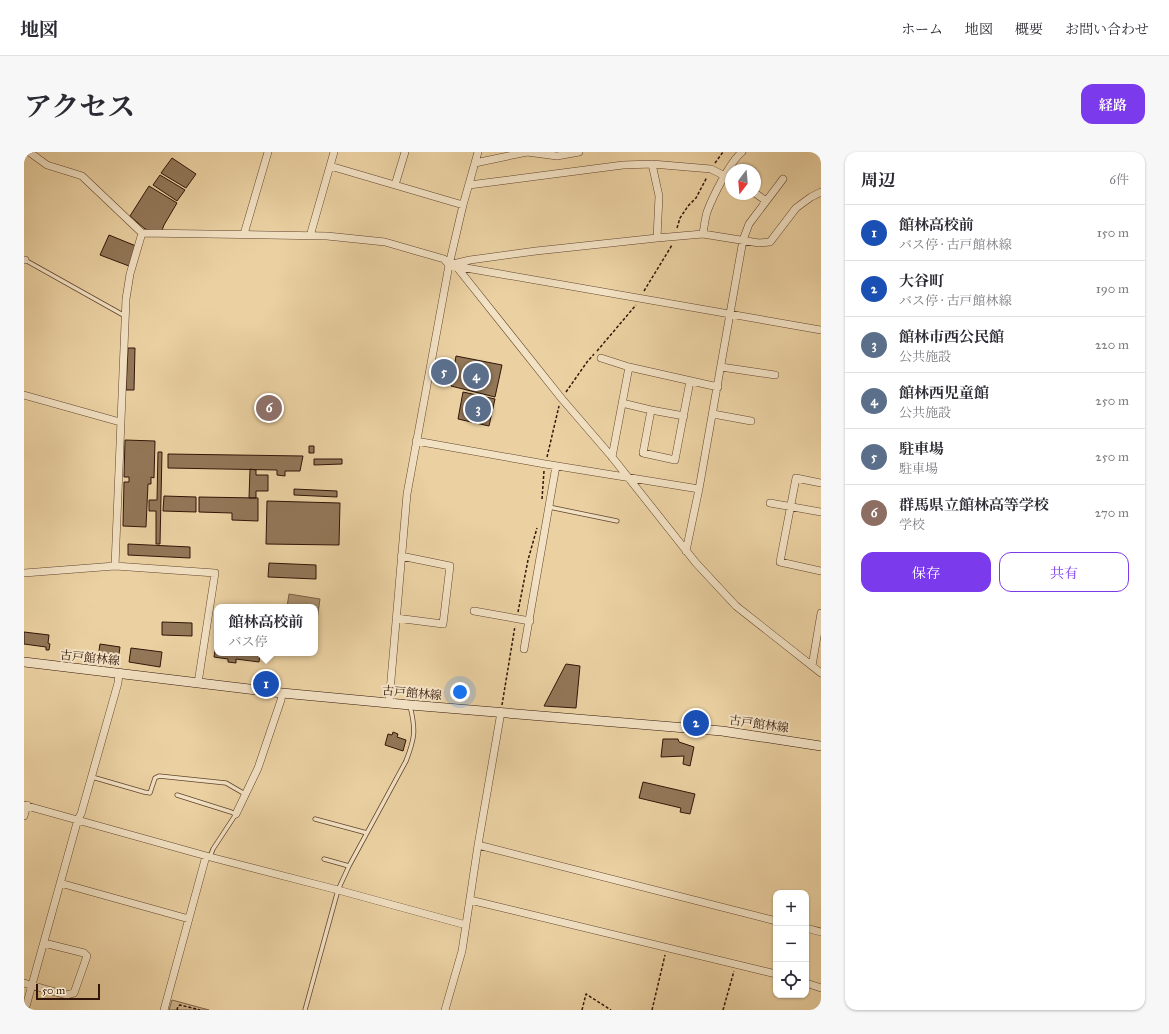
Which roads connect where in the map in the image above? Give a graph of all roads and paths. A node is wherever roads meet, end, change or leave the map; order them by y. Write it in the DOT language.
graph roads {
  1 [pos="30,152"];
  2 [pos="268,152"];
  3 [pos="334,152"];
  4 [pos="405,152"];
  5 [pos="478,152"];
  6 [pos="578,152"];
  7 [pos="723,152"];
  8 [pos="742,152"];
  9 [pos="475,163"];
  10 [pos="652,164"];
  11 [pos="734,164"];
  12 [pos="330,166"];
  13 [pos="711,169"];
  14 [pos="725,174"];
  15 [pos="783,179"];
  16 [pos="725,180"];
  17 [pos="395,185"];
  18 [pos="469,185"];
  19 [pos="821,192"];
  20 [pos="761,197"];
  21 [pos="766,201"];
  22 [pos="463,205"];
  23 [pos="142,233"];
  24 [pos="244,234"];
  25 [pos="704,234"];
  26 [pos="310,236"];
  27 [pos="674,236"];
  28 [pos="657,238"];
  29 [pos="743,240"];
  30 [pos="24,260"];
  31 [pos="452,265"];
  32 [pos="642,294"];
  33 [pos="636,305"];
  34 [pos="731,315"];
  35 [pos="125,316"];
  36 [pos="821,330"];
  37 [pos="601,358"];
  38 [pos="629,367"];
  39 [pos="721,367"];
  40 [pos="775,375"];
  41 [pos="690,381"];
  42 [pos="718,387"];
  43 [pos="24,395"];
  44 [pos="564,396"];
  45 [pos="622,403"];
  46 [pos="560,405"];
  47 [pos="651,410"];
  48 [pos="713,414"];
  49 [pos="684,416"];
  50 [pos="751,421"];
  51 [pos="120,422"];
  52 [pos="416,441"];
  53 [pos="612,457"];
  54 [pos="546,461"];
  55 [pos="556,466"];
  56 [pos="545,468"];
  57 [pos="627,476"];
  58 [pos="821,483"];
  59 [pos="699,489"];
  60 [pos="770,503"];
  61 [pos="545,506"];
  62 [pos="791,507"];
  63 [pos="821,512"];
  64 [pos="617,521"];
  65 [pos="538,523"];
  66 [pos="686,550"];
  67 [pos="401,556"];
  68 [pos="115,566"];
  69 [pos="821,571"];
  70 [pos="24,573"];
  71 [pos="474,611"];
  72 [pos="821,613"];
  73 [pos="396,618"];
  74 [pos="516,619"];
  75 [pos="530,621"];
  76 [pos="524,650"];
  77 [pos="24,662"];
  78 [pos="812,666"];
  79 [pos="119,673"];
  80 [pos="821,673"];
  81 [pos="198,683"];
  82 [pos="282,692"];
  83 [pos="389,703"];
  84 [pos="410,705"];
  85 [pos="501,708"];
  86 [pos="821,746"];
  87 [pos="91,777"];
  88 [pos="246,794"];
  89 [pos="177,795"];
  90 [pos="26,805"];
  91 [pos="236,814"];
  92 [pos="24,816"];
  93 [pos="78,819"];
  94 [pos="315,819"];
  95 [pos="366,833"];
  96 [pos="478,845"];
  97 [pos="208,856"];
  98 [pos="324,859"];
  99 [pos="349,866"];
  100 [pos="60,883"];
  101 [pos="338,890"];
  102 [pos="470,900"];
  103 [pos="189,919"];
  104 [pos="773,919"];
  105 [pos="466,926"];
  106 [pos="809,929"];
  107 [pos="821,932"];
  108 [pos="44,943"];
  109 [pos="667,947"];
  110 [pos="736,964"];
  111 [pos="773,973"];
  112 [pos="24,983"];
  113 [pos="809,984"];
  114 [pos="32,985"];
  115 [pos="821,988"];
  116 [pos="25,1010"];
  117 [pos="164,1010"];
  118 [pos="177,1010"];
  119 [pos="200,1010"];
  120 [pos="305,1010"];
  121 [pos="445,1010"];
  122 [pos="582,1010"];
  123 [pos="611,1010"];
  124 [pos="652,1010"];
  125 [pos="723,1010"];
  1 -- 23 [label="street"];
  2 -- 24 [label="street"];
  3 -- 12 [label="street"];
  4 -- 17 [label="street"];
  5 -- 9 [label="street"];
  6 -- 9 [label="street"];
  7 -- 13 [label="path"];
  8 -- 11 [label="street"];
  9 -- 18 [label="street"];
  10 -- 13 [label="street"];
  10 -- 18 [label="street"];
  10 -- 28 [label="street"];
  12 -- 17 [label="street"];
  12 -- 26 [label="street"];
  13 -- 14 [label="street"];
  13 -- 27 [label="path"];
  15 -- 21 [label="street"];
  16 -- 25 [label="street"];
  17 -- 22 [label="street"];
  18 -- 22 [label="street"];
  19 -- 29 [label="street"];
  20 -- 21 [label="street"];
  21 -- 29 [label="street"];
  22 -- 31 [label="street"];
  23 -- 24 [label="street"];
  23 -- 35 [label="street"];
  24 -- 26 [label="street"];
  25 -- 27 [label="street"];
  25 -- 29 [label="street"];
  26 -- 31 [label="street"];
  27 -- 28 [label="street"];
  27 -- 32 [label="path"];
  28 -- 31 [label="street"];
  29 -- 34 [label="street"];
  30 -- 35 [label="lane"];
  31 -- 34 [label="street"];
  31 -- 52 [label="street"];
  31 -- 53 [label="street"];
  33 -- 44 [label="path"];
  34 -- 36 [label="street"];
  34 -- 39 [label="street"];
  35 -- 51 [label="street"];
  37 -- 38 [label="street"];
  38 -- 41 [label="street"];
  38 -- 45 [label="street"];
  39 -- 40 [label="street"];
  39 -- 42 [label="street"];
  41 -- 42 [label="street"];
  41 -- 49 [label="street"];
  42 -- 48 [label="street"];
  43 -- 51 [label="street"];
  45 -- 47 [label="street"];
  45 -- 53 [label="street"];
  46 -- 54 [label="path"];
  47 -- 49 [label="street"];
  47 -- 49 [label="street"];
  48 -- 50 [label="street"];
  48 -- 59 [label="street"];
  51 -- 68 [label="street"];
  52 -- 55 [label="street"];
  52 -- 67 [label="street"];
  53 -- 57 [label="street"];
  55 -- 57 [label="street"];
  55 -- 61 [label="street"];
  56 -- 61 [label="path"];
  57 -- 59 [label="street"];
  57 -- 66 [label="street"];
  58 -- 62 [label="street"];
  59 -- 66 [label="street"];
  60 -- 62 [label="street"];
  61 -- 64 [label="lane"];
  61 -- 75 [label="street"];
  62 -- 63 [label="street"];
  62 -- 69 [label="street"];
  65 -- 74 [label="path"];
  66 -- 78 [label="street"];
  67 -- 73 [label="street"];
  67 -- 73 [label="street"];
  68 -- 70 [label="street"];
  68 -- 81 [label="street"];
  71 -- 74 [label="street"];
  72 -- 78 [label="street"];
  73 -- 83 [label="street"];
  74 -- 75 [label="street"];
  74 -- 85 [label="path"];
  75 -- 76 [label="street"];
  77 -- 79 [label="main road, 古戸館林線"];
  78 -- 80 [label="street"];
  79 -- 81 [label="main road, 古戸館林線"];
  79 -- 87 [label="street"];
  81 -- 82 [label="main road, 古戸館林線"];
  82 -- 83 [label="main road, 古戸館林線"];
  82 -- 88 [label="street"];
  83 -- 84 [label="main road, 古戸館林線"];
  84 -- 85 [label="main road, 古戸館林線"];
  84 -- 95 [label="lane"];
  85 -- 86 [label="main road, 古戸館林線"];
  85 -- 96 [label="street"];
  87 -- 88 [label="lane"];
  87 -- 93 [label="street"];
  88 -- 91 [label="street"];
  89 -- 91 [label="lane"];
  90 -- 92 [label="street"];
  90 -- 93 [label="street"];
  91 -- 97 [label="lane"];
  93 -- 97 [label="street"];
  93 -- 100 [label="street"];
  94 -- 95 [label="lane"];
  95 -- 99 [label="lane"];
  96 -- 102 [label="street"];
  96 -- 104 [label="street"];
  97 -- 101 [label="street"];
  97 -- 103 [label="street"];
  98 -- 99 [label="lane"];
  99 -- 101 [label="lane"];
  100 -- 103 [label="street"];
  100 -- 108 [label="street"];
  101 -- 105 [label="street"];
  101 -- 120 [label="lane"];
  102 -- 105 [label="street"];
  102 -- 109 [label="street"];
  103 -- 117 [label="street"];
  105 -- 121 [label="street"];
  106 -- 107 [label="street"];
  108 -- 114 [label="street"];
  108 -- 114 [label="street"];
  109 -- 110 [label="street"];
  109 -- 124 [label="path"];
  110 -- 111 [label="street"];
  110 -- 125 [label="path"];
  112 -- 114 [label="street"];
  113 -- 115 [label="street"];
  114 -- 116 [label="street"];
  118 -- 119 [label="path"];
  122 -- 123 [label="path"];
}
